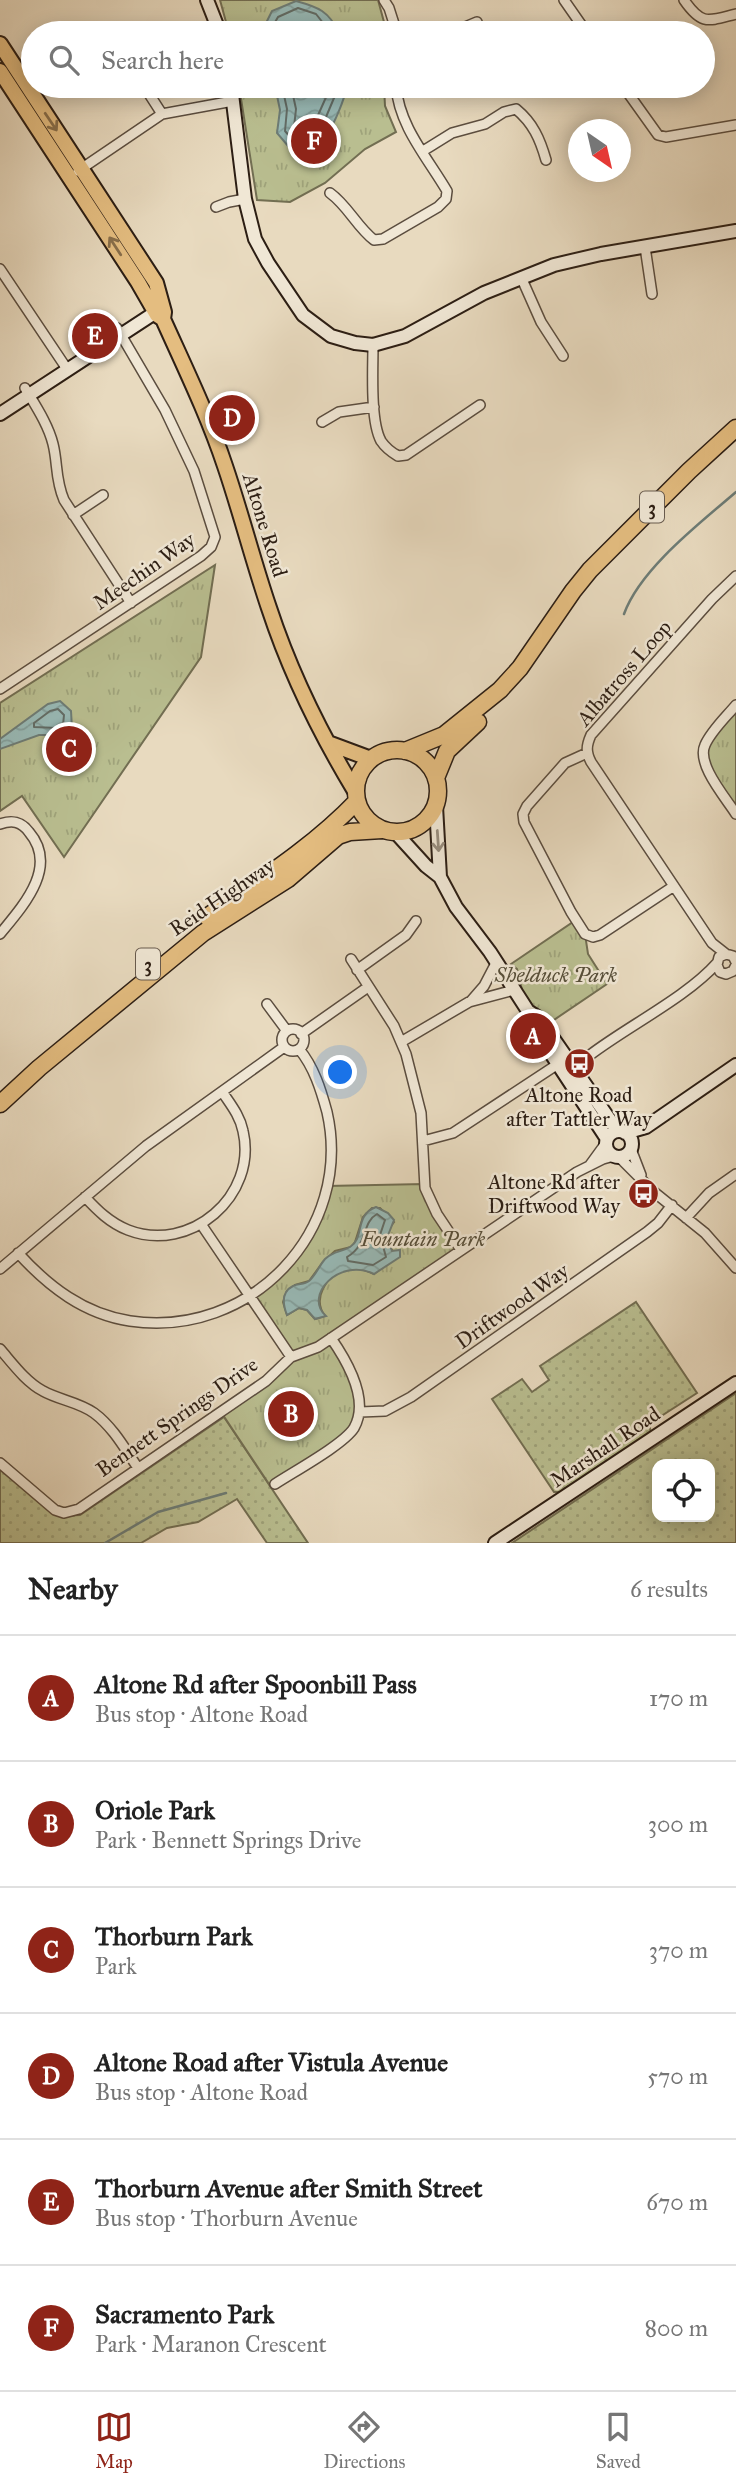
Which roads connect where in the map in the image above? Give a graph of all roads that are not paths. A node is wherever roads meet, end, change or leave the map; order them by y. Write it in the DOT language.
graph roads {
  1 [pos="207,0"];
  2 [pos="564,0"];
  3 [pos="684,0"];
  4 [pos="388,3"];
  5 [pos="736,15"];
  6 [pos="215,21"];
  7 [pos="393,21"];
  8 [pos="579,21"];
  9 [pos="0,44"];
  10 [pos="0,71"];
  11 [pos="21,76"];
  12 [pos="36,98"];
  13 [pos="152,98"];
  14 [pos="233,98"];
  15 [pos="397,98"];
  16 [pos="632,98"];
  17 [pos="233,101"];
  18 [pos="162,114"];
  19 [pos="736,125"];
  20 [pos="423,151"];
  21 [pos="546,160"];
  22 [pos="82,168"];
  23 [pos="69,177"];
  24 [pos="330,193"];
  25 [pos="244,199"];
  26 [pos="216,207"];
  27 [pos="736,231"];
  28 [pos="645,247"];
  29 [pos="0,269"];
  30 [pos="521,277"];
  31 [pos="3,281"];
  32 [pos="652,294"];
  33 [pos="156,312"];
  34 [pos="119,331"];
  35 [pos="373,345"];
  36 [pos="564,356"];
  37 [pos="65,366"];
  38 [pos="27,391"];
  39 [pos="0,405"];
  40 [pos="480,405"];
  41 [pos="374,407"];
  42 [pos="0,414"];
  43 [pos="322,422"];
  44 [pos="736,428"];
  45 [pos="736,440"];
  46 [pos="103,495"];
  47 [pos="73,515"];
  48 [pos="736,576"];
  49 [pos="131,603"];
  50 [pos="0,689"];
  51 [pos="736,705"];
  52 [pos="328,743"];
  53 [pos="405,751"];
  54 [pos="587,753"];
  55 [pos="371,759"];
  56 [pos="436,778"];
  57 [pos="356,796"];
  58 [pos="436,806"];
  59 [pos="736,814"];
  60 [pos="0,824"];
  61 [pos="389,832"];
  62 [pos="440,877"];
  63 [pos="674,886"];
  64 [pos="416,921"];
  65 [pos="0,934"];
  66 [pos="712,943"];
  67 [pos="730,953"];
  68 [pos="351,959"];
  69 [pos="717,962"];
  70 [pos="496,963"];
  71 [pos="736,964"];
  72 [pos="357,970"];
  73 [pos="723,973"];
  74 [pos="736,983"];
  75 [pos="368,986"];
  76 [pos="690,987"];
  77 [pos="514,990"];
  78 [pos="470,1002"];
  79 [pos="267,1004"];
  80 [pos="528,1011"];
  81 [pos="286,1031"];
  82 [pos="301,1034"];
  83 [pos="401,1042"];
  84 [pos="284,1047"];
  85 [pos="299,1049"];
  86 [pos="590,1055"];
  87 [pos="558,1064"];
  88 [pos="736,1065"];
  89 [pos="0,1090"];
  90 [pos="223,1093"];
  91 [pos="0,1104"];
  92 [pos="646,1126"];
  93 [pos="623,1132"];
  94 [pos="423,1141"];
  95 [pos="607,1141"];
  96 [pos="632,1147"];
  97 [pos="617,1157"];
  98 [pos="589,1166"];
  99 [pos="736,1174"];
  100 [pos="643,1180"];
  101 [pos="85,1197"];
  102 [pos="673,1205"];
  103 [pos="686,1218"];
  104 [pos="201,1224"];
  105 [pos="461,1250"];
  106 [pos="18,1253"];
  107 [pos="736,1268"];
  108 [pos="0,1269"];
  109 [pos="250,1296"];
  110 [pos="331,1338"];
  111 [pos="0,1349"];
  112 [pos="291,1357"];
  113 [pos="736,1383"];
  114 [pos="360,1412"];
  115 [pos="0,1463"];
  116 [pos="138,1468"];
  117 [pos="275,1484"];
  118 [pos="495,1543"];
  1 -- 6 [label="street"];
  2 -- 8 [label="street"];
  3 -- 5 [label="street"];
  4 -- 7 [label="street"];
  9 -- 11 [label="main road, Altone Road, one-way"];
  10 -- 23 [label="main road, Altone Road"];
  12 -- 22 [label="main road, Altone Road, one-way"];
  13 -- 18 [label="street"];
  14 -- 17 [label="street"];
  15 -- 20 [label="street"];
  16 -- 19 [label="street"];
  17 -- 18 [label="street"];
  17 -- 25 [label="street"];
  18 -- 22 [label="street"];
  20 -- 21 [label="street"];
  20 -- 24 [label="street"];
  22 -- 23 [label="street"];
  22 -- 33 [label="main road, Altone Road"];
  33 -- 23 [label="main road, Altone Road, one-way"];
  25 -- 26 [label="street"];
  25 -- 35 [label="street"];
  27 -- 28 [label="street"];
  28 -- 30 [label="street"];
  28 -- 32 [label="street"];
  29 -- 31 [label="street"];
  30 -- 35 [label="street"];
  30 -- 36 [label="street"];
  31 -- 37 [label="street"];
  33 -- 34 [label="street"];
  33 -- 52 [label="main road, Altone Road"];
  34 -- 37 [label="street"];
  34 -- 49 [label="street, Meechin Way"];
  35 -- 41 [label="street"];
  37 -- 38 [label="street"];
  38 -- 39 [label="street"];
  38 -- 42 [label="street"];
  38 -- 47 [label="street"];
  40 -- 41 [label="street"];
  41 -- 43 [label="street"];
  44 -- 53 [label="highway, 3"];
  45 -- 56 [label="highway, 3"];
  46 -- 47 [label="street"];
  47 -- 49 [label="street"];
  48 -- 54 [label="street, Albatross Loop"];
  49 -- 50 [label="street, Meechin Way"];
  51 -- 59 [label="street"];
  52 -- 55 [label="main road"];
  52 -- 57 [label="main road, Altone Road"];
  53 -- 55 [label="highway"];
  53 -- 56 [label="highway"];
  54 -- 63 [label="street, Albatross Loop"];
  54 -- 63 [label="street"];
  55 -- 57 [label="highway"];
  56 -- 58 [label="highway"];
  57 -- 61 [label="highway"];
  57 -- 89 [label="highway, Reid Highway / 3"];
  58 -- 61 [label="highway"];
  58 -- 62 [label="street, one-way"];
  60 -- 65 [label="street"];
  61 -- 62 [label="street"];
  61 -- 91 [label="highway, Reid Highway / 3"];
  62 -- 70 [label="street"];
  63 -- 66 [label="street, Albatross Loop"];
  64 -- 72 [label="street"];
  66 -- 67 [label="street"];
  66 -- 69 [label="street"];
  67 -- 69 [label="street"];
  67 -- 71 [label="street"];
  68 -- 72 [label="street"];
  69 -- 73 [label="street"];
  69 -- 76 [label="street"];
  70 -- 77 [label="street"];
  70 -- 78 [label="street"];
  71 -- 73 [label="street"];
  72 -- 75 [label="street"];
  73 -- 74 [label="street"];
  73 -- 76 [label="street"];
  75 -- 82 [label="street"];
  75 -- 83 [label="street"];
  76 -- 86 [label="street"];
  77 -- 78 [label="street"];
  77 -- 80 [label="street"];
  78 -- 83 [label="street"];
  79 -- 81 [label="street"];
  80 -- 87 [label="street"];
  80 -- 93 [label="street"];
  81 -- 82 [label="street"];
  81 -- 84 [label="street"];
  82 -- 85 [label="street"];
  83 -- 94 [label="street"];
  84 -- 85 [label="street"];
  84 -- 90 [label="street"];
  85 -- 109 [label="street"];
  87 -- 94 [label="street"];
  87 -- 95 [label="street"];
  88 -- 92 [label="street"];
  90 -- 101 [label="street"];
  90 -- 104 [label="street"];
  92 -- 93 [label="street"];
  92 -- 96 [label="street"];
  93 -- 95 [label="street"];
  93 -- 96 [label="street"];
  94 -- 105 [label="street"];
  95 -- 97 [label="street"];
  95 -- 98 [label="street, Bennett Springs Drive"];
  96 -- 97 [label="street"];
  96 -- 100 [label="street"];
  97 -- 98 [label="street, Bennett Springs Drive"];
  97 -- 100 [label="street"];
  98 -- 105 [label="street, Bennett Springs Drive"];
  99 -- 103 [label="street"];
  100 -- 102 [label="street"];
  101 -- 104 [label="street"];
  101 -- 106 [label="street"];
  102 -- 103 [label="street"];
  102 -- 114 [label="street, Driftwood Way"];
  103 -- 107 [label="street"];
  104 -- 109 [label="street"];
  105 -- 110 [label="street, Bennett Springs Drive"];
  106 -- 108 [label="street"];
  106 -- 109 [label="street"];
  109 -- 112 [label="street"];
  110 -- 112 [label="street, Bennett Springs Drive"];
  110 -- 114 [label="street"];
  111 -- 116 [label="street"];
  112 -- 116 [label="street, Bennett Springs Drive"];
  113 -- 118 [label="street, Marshall Road"];
  114 -- 117 [label="street"];
  115 -- 116 [label="street, Bennett Springs Drive"];
}
